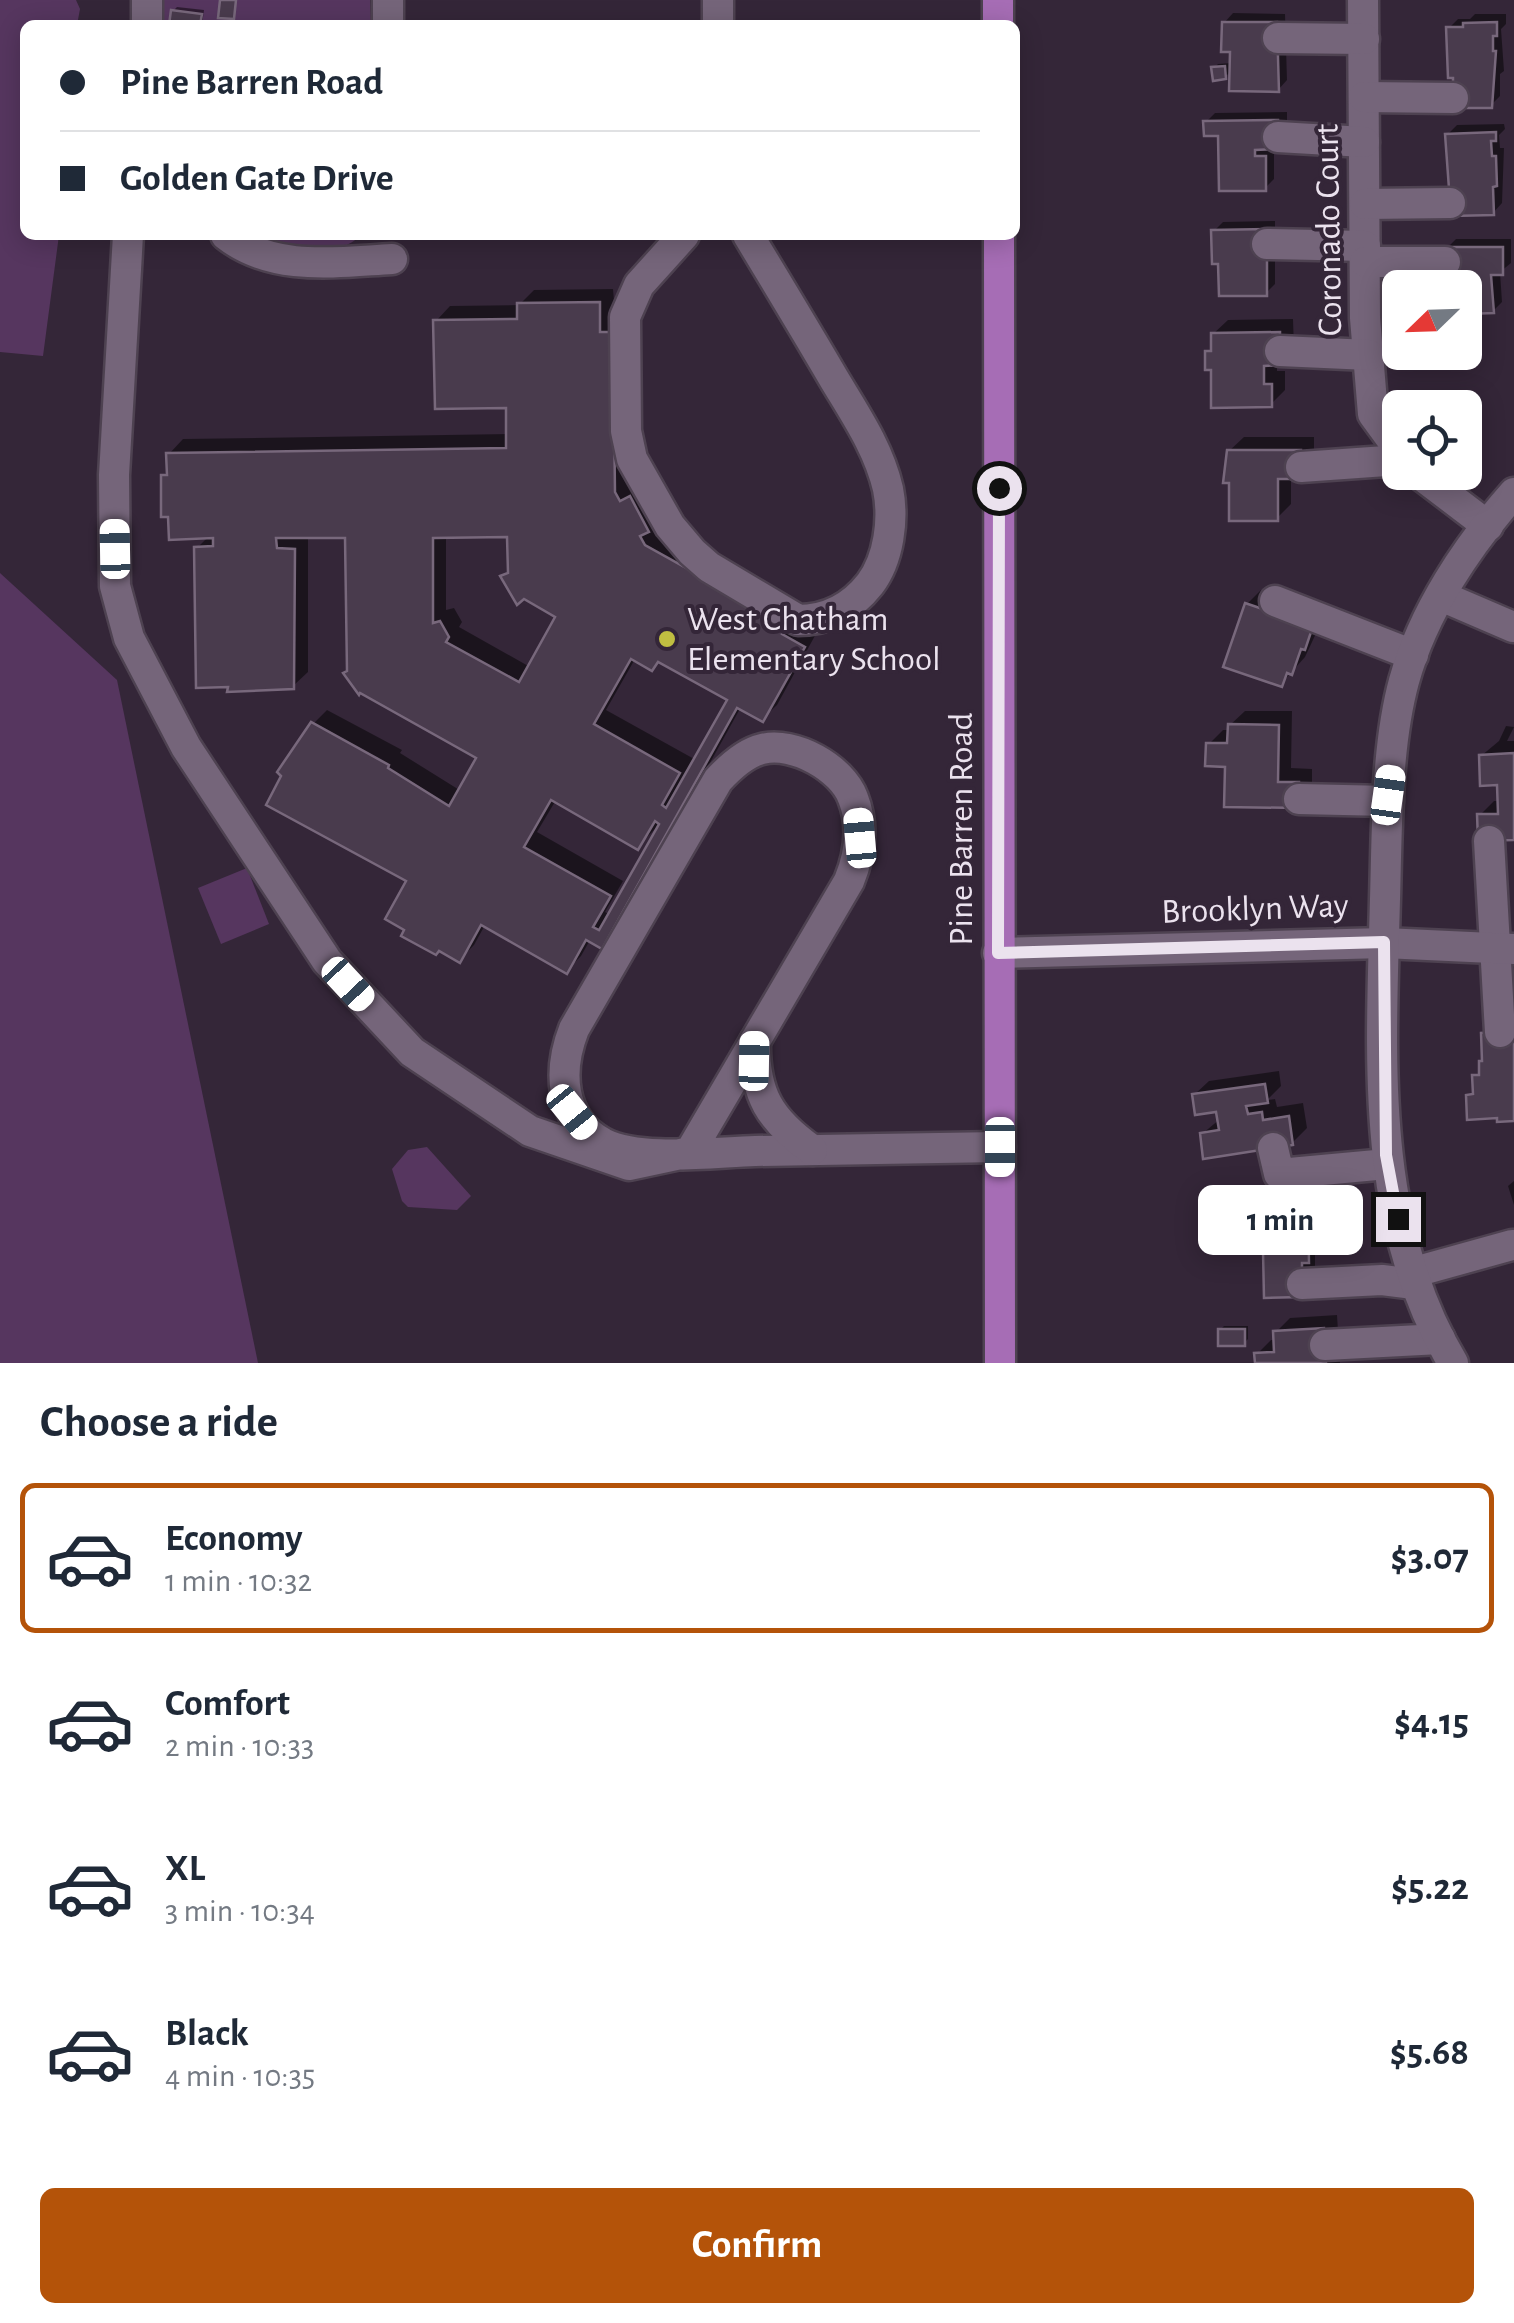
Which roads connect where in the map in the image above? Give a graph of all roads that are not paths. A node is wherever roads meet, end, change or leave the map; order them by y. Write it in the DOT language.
graph roads {
  1 [pos="1364,0"];
  2 [pos="1278,38"];
  3 [pos="1364,39"];
  4 [pos="1364,97"];
  5 [pos="1453,98"];
  6 [pos="1278,137"];
  7 [pos="1364,142"];
  8 [pos="1450,203"];
  9 [pos="1365,204"];
  10 [pos="128,240"];
  11 [pos="235,240"];
  12 [pos="679,240"];
  13 [pos="751,240"];
  14 [pos="999,240"];
  15 [pos="1267,244"];
  16 [pos="1365,254"];
  17 [pos="392,259"];
  18 [pos="1445,262"];
  19 [pos="1280,351"];
  20 [pos="1368,356"];
  21 [pos="1382,426"];
  22 [pos="1382,461"];
  23 [pos="1300,466"];
  24 [pos="1441,490"];
  25 [pos="1514,493"];
  26 [pos="1488,526"];
  27 [pos="1441,596"];
  28 [pos="1275,601"];
  29 [pos="1513,627"];
  30 [pos="1413,655"];
  31 [pos="1299,799"];
  32 [pos="1388,800"];
  33 [pos="1489,841"];
  34 [pos="1384,942"];
  35 [pos="1505,949"];
  36 [pos="998,953"];
  37 [pos="1500,1032"];
  38 [pos="755,1041"];
  39 [pos="1000,1147"];
  40 [pos="1273,1148"];
  41 [pos="812,1150"];
  42 [pos="690,1152"];
  43 [pos="1388,1164"];
  44 [pos="1512,1245"];
  45 [pos="1413,1278"];
  46 [pos="1302,1284"];
  47 [pos="1325,1345"];
  48 [pos="1446,1351"];
  49 [pos="1000,1363"];
  1 -- 3 [label="street, Coronado Court"];
  2 -- 3 [label="street"];
  3 -- 4 [label="street, Coronado Court"];
  4 -- 5 [label="street"];
  4 -- 7 [label="street, Coronado Court"];
  6 -- 7 [label="street"];
  7 -- 9 [label="street, Coronado Court"];
  8 -- 9 [label="street"];
  9 -- 16 [label="street, Coronado Court"];
  10 -- 42 [label="street"];
  11 -- 17 [label="street"];
  12 -- 13 [label="street"];
  14 -- 36 [label="main road, Pine Barren Road"];
  15 -- 16 [label="street"];
  16 -- 18 [label="street"];
  16 -- 20 [label="street, Coronado Court"];
  19 -- 20 [label="street"];
  20 -- 21 [label="street, Coronado Court"];
  22 -- 23 [label="street"];
  24 -- 26 [label="street"];
  25 -- 26 [label="street"];
  26 -- 27 [label="street"];
  27 -- 29 [label="street"];
  27 -- 30 [label="street"];
  28 -- 30 [label="street"];
  30 -- 32 [label="street"];
  31 -- 32 [label="street"];
  32 -- 34 [label="street"];
  33 -- 35 [label="street"];
  34 -- 35 [label="street, Brooklyn Way"];
  34 -- 36 [label="street, Brooklyn Way"];
  34 -- 43 [label="street"];
  35 -- 37 [label="street"];
  36 -- 39 [label="main road, Pine Barren Road"];
  38 -- 41 [label="street"];
  38 -- 42 [label="street"];
  38 -- 42 [label="street"];
  39 -- 41 [label="street"];
  39 -- 49 [label="main road, Pine Barren Road"];
  40 -- 43 [label="street"];
  41 -- 42 [label="street"];
  43 -- 45 [label="street"];
  44 -- 45 [label="street"];
  45 -- 46 [label="street"];
  45 -- 48 [label="street"];
  47 -- 48 [label="street"];
}
